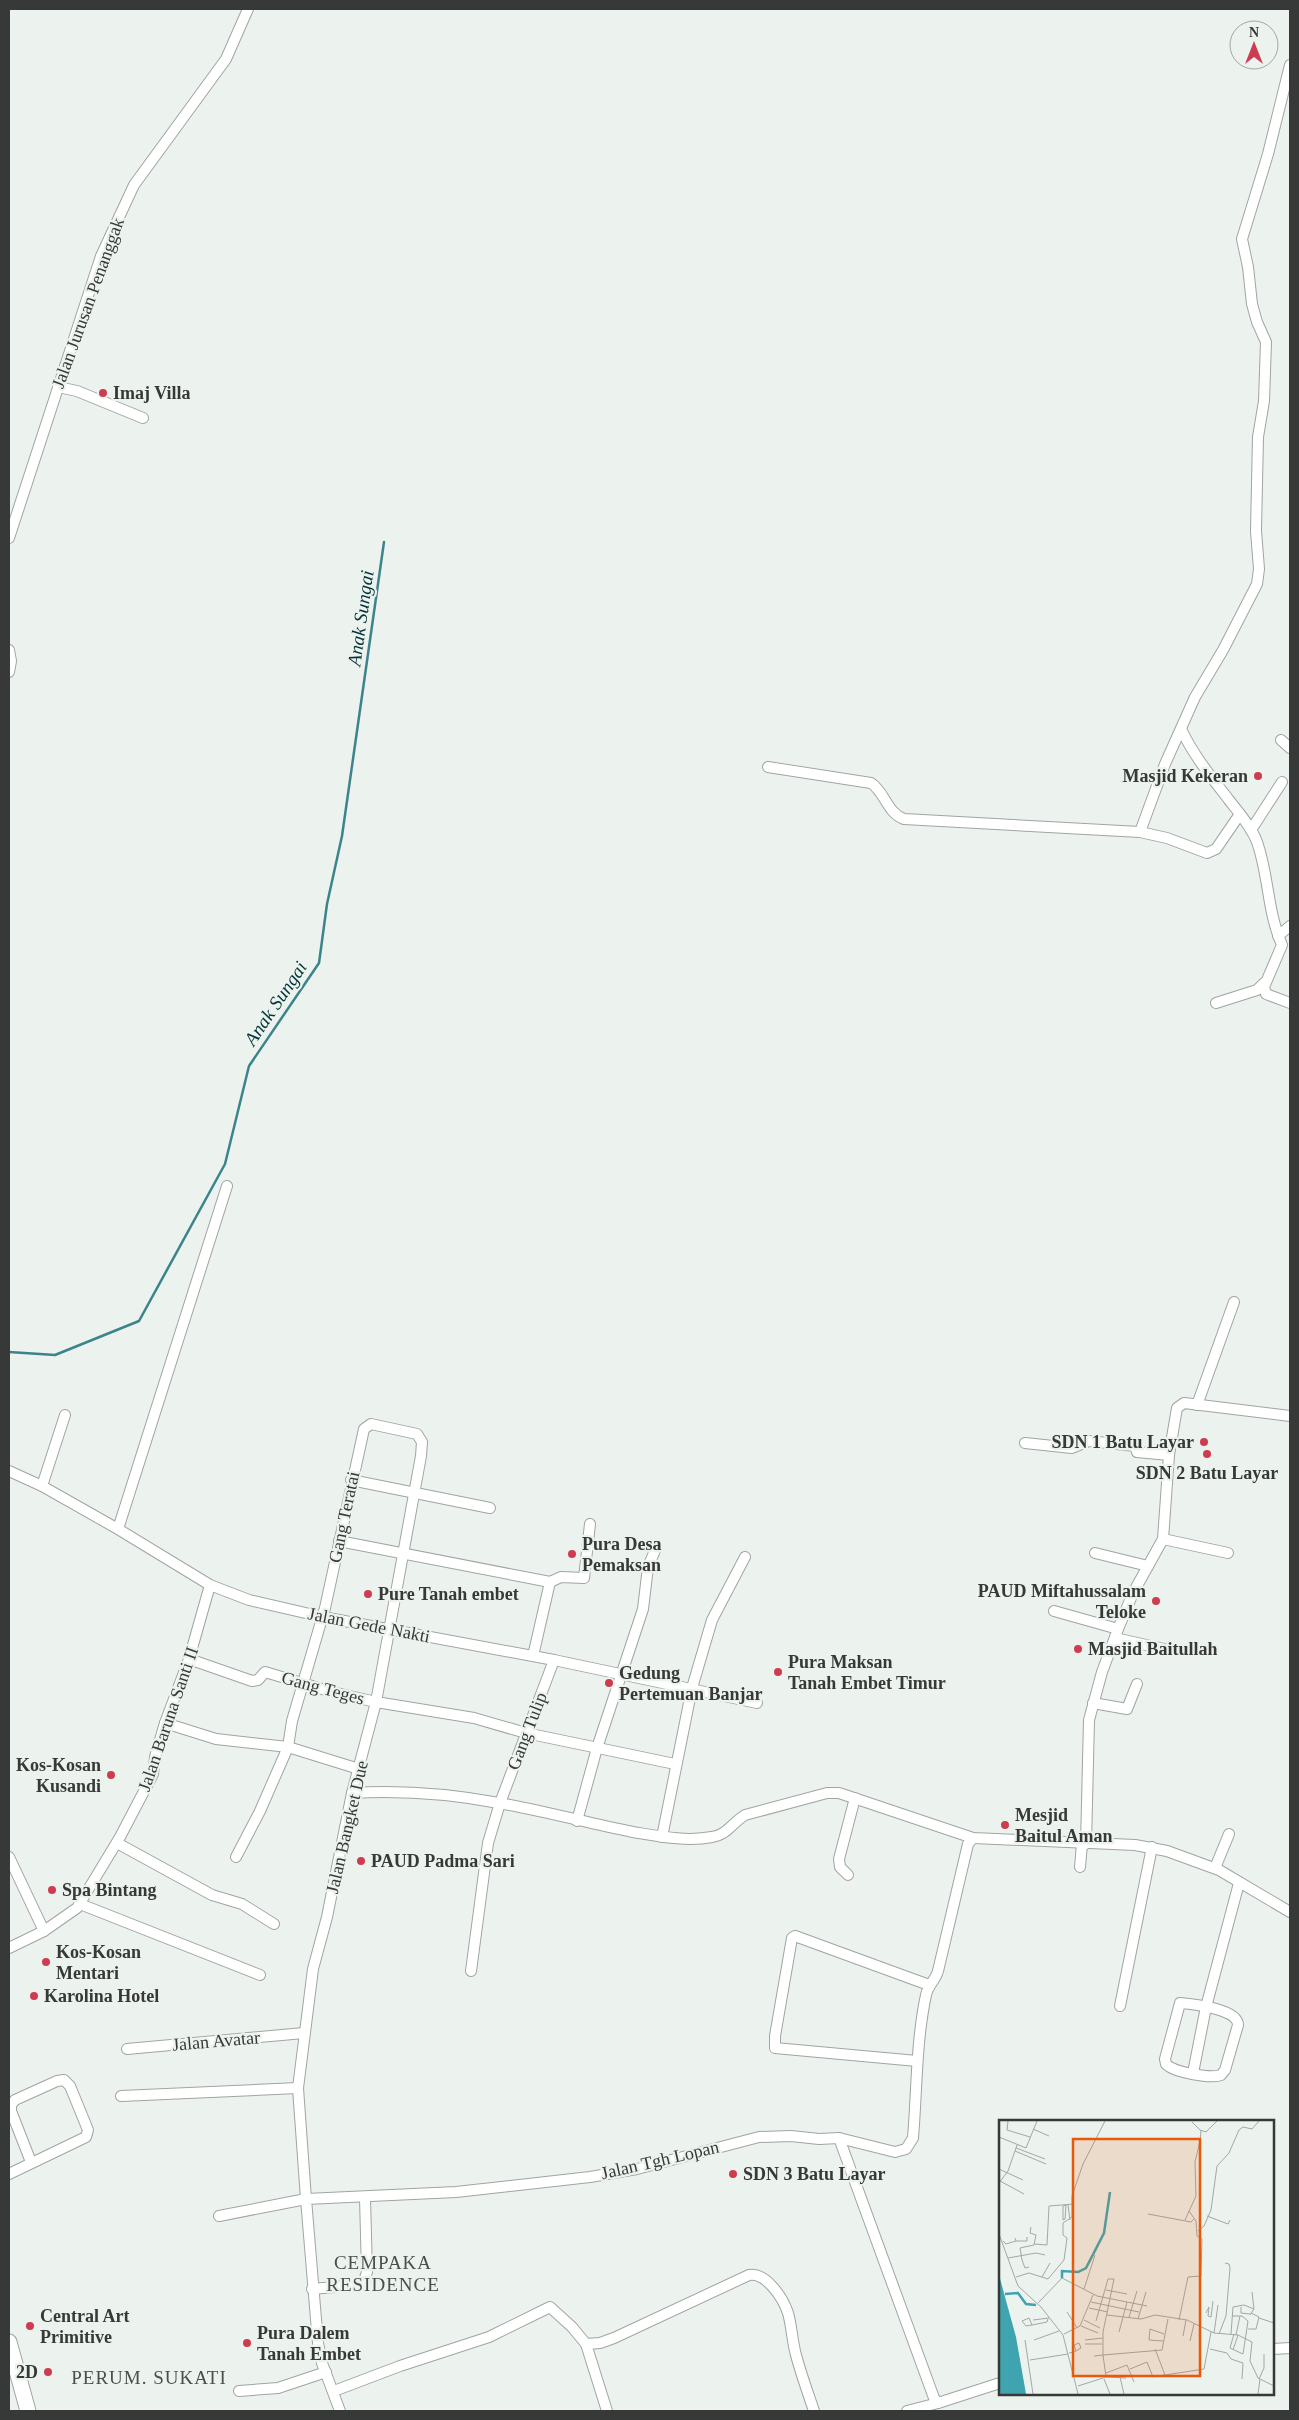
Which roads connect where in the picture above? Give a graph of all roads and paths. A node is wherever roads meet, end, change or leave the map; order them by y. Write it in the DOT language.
graph roads {
  1 [pos="248,9"];
  2 [pos="1290,65"];
  3 [pos="58,388"];
  4 [pos="143,418"];
  5 [pos="9,538"];
  6 [pos="9,650"];
  7 [pos="10,661"];
  8 [pos="9,672"];
  9 [pos="1182,731"];
  10 [pos="1281,740"];
  11 [pos="1290,748"];
  12 [pos="768,767"];
  13 [pos="1282,782"];
  14 [pos="1240,814"];
  15 [pos="1251,830"];
  16 [pos="1140,832"];
  17 [pos="1290,926"];
  18 [pos="1280,939"];
  19 [pos="1264,983"];
  20 [pos="1216,1003"];
  21 [pos="1290,1003"];
  22 [pos="227,1186"];
  23 [pos="1234,1302"];
  24 [pos="1197,1405"];
  25 [pos="65,1415"];
  26 [pos="1290,1416"];
  27 [pos="1025,1443"];
  28 [pos="1169,1455"];
  29 [pos="421,1456"];
  30 [pos="9,1471"];
  31 [pos="351,1480"];
  32 [pos="42,1486"];
  33 [pos="415,1492"];
  34 [pos="490,1508"];
  35 [pos="590,1524"];
  36 [pos="118,1529"];
  37 [pos="1162,1539"];
  38 [pos="339,1541"];
  39 [pos="656,1548"];
  40 [pos="1095,1553"];
  41 [pos="1228,1553"];
  42 [pos="404,1554"];
  43 [pos="746,1557"];
  44 [pos="1148,1566"];
  45 [pos="550,1582"];
  46 [pos="210,1585"];
  47 [pos="1054,1611"];
  48 [pos="323,1617"];
  49 [pos="389,1629"];
  50 [pos="1116,1634"];
  51 [pos="1173,1651"];
  52 [pos="533,1656"];
  53 [pos="189,1658"];
  54 [pos="554,1660"];
  55 [pos="622,1674"];
  56 [pos="303,1683"];
  57 [pos="1137,1684"];
  58 [pos="692,1688"];
  59 [pos="376,1702"];
  60 [pos="757,1703"];
  61 [pos="1093,1703"];
  62 [pos="165,1723"];
  63 [pos="526,1733"];
  64 [pos="288,1748"];
  65 [pos="597,1748"];
  66 [pos="675,1764"];
  67 [pos="360,1770"];
  68 [pos="352,1793"];
  69 [pos="855,1798"];
  70 [pos="500,1803"];
  71 [pos="577,1821"];
  72 [pos="1230,1834"];
  73 [pos="662,1837"];
  74 [pos="973,1838"];
  75 [pos="117,1843"];
  76 [pos="1084,1844"];
  77 [pos="1152,1847"];
  78 [pos="9,1857"];
  79 [pos="236,1857"];
  80 [pos="1080,1867"];
  81 [pos="1215,1868"];
  82 [pos="848,1875"];
  83 [pos="1239,1883"];
  84 [pos="80,1904"];
  85 [pos="1290,1912"];
  86 [pos="274,1924"];
  87 [pos="44,1932"];
  88 [pos="9,1948"];
  89 [pos="471,1971"];
  90 [pos="260,1975"];
  91 [pos="929,1985"];
  92 [pos="1120,2006"];
  93 [pos="1206,2007"];
  94 [pos="304,2033"];
  95 [pos="127,2049"];
  96 [pos="917,2061"];
  97 [pos="1193,2073"];
  98 [pos="298,2088"];
  99 [pos="121,2096"];
  100 [pos="839,2138"];
  101 [pos="31,2162"];
  102 [pos="9,2174"];
  103 [pos="366,2198"];
  104 [pos="306,2199"];
  105 [pos="219,2216"];
  106 [pos="312,2288"];
  107 [pos="9,2342"];
  108 [pos="586,2344"];
  109 [pos="1290,2348"];
  110 [pos="1274,2349"];
  111 [pos="326,2372"];
  112 [pos="999,2383"];
  113 [pos="239,2391"];
  114 [pos="334,2392"];
  115 [pos="938,2403"];
  116 [pos="28,2411"];
  117 [pos="340,2411"];
  118 [pos="607,2411"];
  119 [pos="814,2411"];
  120 [pos="908,2411"];
  1 -- 3 [label="street, Jalan Jurusan Penanggak"];
  2 -- 9 [label="street"];
  3 -- 4 [label="street"];
  3 -- 5 [label="street, Jalan Jurusan Penanggak"];
  6 -- 7 [label="street"];
  7 -- 8 [label="street"];
  9 -- 14 [label="street"];
  9 -- 16 [label="street"];
  10 -- 11 [label="street"];
  12 -- 16 [label="street"];
  13 -- 15 [label="street"];
  14 -- 15 [label="street"];
  14 -- 16 [label="street"];
  15 -- 18 [label="street"];
  17 -- 18 [label="street"];
  18 -- 19 [label="street"];
  19 -- 20 [label="street"];
  19 -- 21 [label="street"];
  22 -- 36 [label="street"];
  23 -- 24 [label="street"];
  24 -- 26 [label="street"];
  24 -- 28 [label="street"];
  25 -- 32 [label="street"];
  27 -- 28 [label="street"];
  28 -- 37 [label="street"];
  29 -- 31 [label="street, Gang Teratai"];
  29 -- 33 [label="street, Jalan Bangket Due"];
  30 -- 32 [label="street, Jalan Gede Nakti"];
  31 -- 33 [label="street"];
  31 -- 38 [label="street, Gang Teratai"];
  32 -- 36 [label="street, Jalan Gede Nakti"];
  33 -- 34 [label="street"];
  33 -- 42 [label="street, Jalan Bangket Due"];
  35 -- 45 [label="street"];
  36 -- 46 [label="street, Jalan Gede Nakti"];
  37 -- 41 [label="street"];
  37 -- 44 [label="street"];
  38 -- 42 [label="street"];
  38 -- 48 [label="street, Gang Teratai"];
  39 -- 55 [label="street"];
  40 -- 44 [label="street"];
  42 -- 45 [label="street"];
  42 -- 49 [label="street, Jalan Bangket Due"];
  43 -- 58 [label="street"];
  44 -- 50 [label="street"];
  45 -- 52 [label="street"];
  46 -- 48 [label="street, Jalan Gede Nakti"];
  46 -- 53 [label="street, Jalan Baruna Santi II"];
  47 -- 50 [label="street"];
  48 -- 49 [label="street, Jalan Gede Nakti"];
  48 -- 56 [label="street, Gang Teratai"];
  49 -- 52 [label="street, Jalan Gede Nakti"];
  49 -- 59 [label="street, Jalan Bangket Due"];
  50 -- 51 [label="street"];
  50 -- 61 [label="street"];
  52 -- 54 [label="street, Jalan Gede Nakti"];
  53 -- 56 [label="street, Gang Teges"];
  53 -- 62 [label="street, Jalan Baruna Santi II"];
  54 -- 55 [label="street, Jalan Gede Nakti"];
  54 -- 63 [label="street, Gang Tulip"];
  55 -- 58 [label="street, Jalan Gede Nakti"];
  55 -- 65 [label="street"];
  56 -- 59 [label="street, Gang Teges"];
  56 -- 64 [label="street, Gang Teratai"];
  57 -- 61 [label="street"];
  58 -- 60 [label="street, Jalan Gede Nakti"];
  58 -- 66 [label="street"];
  59 -- 63 [label="street, Gang Teges"];
  59 -- 67 [label="street, Jalan Bangket Due"];
  61 -- 76 [label="street"];
  62 -- 64 [label="street"];
  62 -- 75 [label="street, Jalan Baruna Santi II"];
  63 -- 65 [label="street, Gang Teges"];
  63 -- 70 [label="street, Gang Tulip"];
  64 -- 67 [label="street"];
  64 -- 79 [label="street, Gang Teratai"];
  65 -- 66 [label="street, Gang Teges"];
  65 -- 71 [label="street"];
  66 -- 73 [label="street"];
  67 -- 68 [label="street, Jalan Bangket Due"];
  68 -- 70 [label="street"];
  68 -- 94 [label="street, Jalan Bangket Due"];
  69 -- 73 [label="street"];
  69 -- 74 [label="street"];
  69 -- 82 [label="street"];
  70 -- 71 [label="street"];
  70 -- 89 [label="street, Gang Tulip"];
  71 -- 73 [label="street"];
  72 -- 81 [label="street"];
  74 -- 76 [label="street"];
  74 -- 91 [label="street, Jalan Tgh Lopan"];
  75 -- 84 [label="street, Jalan Baruna Santi II"];
  75 -- 86 [label="street"];
  76 -- 77 [label="street"];
  76 -- 80 [label="street"];
  77 -- 81 [label="street"];
  77 -- 92 [label="street"];
  78 -- 87 [label="street"];
  81 -- 83 [label="street"];
  83 -- 85 [label="street"];
  83 -- 93 [label="street"];
  84 -- 87 [label="street, Jalan Baruna Santi II"];
  84 -- 90 [label="street"];
  87 -- 88 [label="street, Jalan Baruna Santi II"];
  91 -- 96 [label="street, Jalan Tgh Lopan"];
  91 -- 96 [label="street"];
  93 -- 97 [label="street"];
  93 -- 97 [label="street"];
  93 -- 97 [label="street"];
  94 -- 95 [label="street, Jalan Avatar"];
  94 -- 98 [label="street, Jalan Bangket Due"];
  96 -- 100 [label="street, Jalan Tgh Lopan"];
  98 -- 99 [label="street"];
  98 -- 104 [label="street, Jalan Bangket Due"];
  100 -- 103 [label="street, Jalan Tgh Lopan"];
  100 -- 115 [label="street"];
  101 -- 101 [label="street"];
  101 -- 102 [label="street"];
  103 -- 104 [label="street, Jalan Tgh Lopan"];
  103 -- 106 [label="street"];
  104 -- 105 [label="street, Jalan Tgh Lopan"];
  104 -- 106 [label="street"];
  106 -- 111 [label="street"];
  107 -- 116 [label="highway"];
  108 -- 114 [label="street"];
  108 -- 118 [label="street"];
  108 -- 119 [label="street"];
  109 -- 110 [label="street"];
  111 -- 113 [label="street"];
  111 -- 114 [label="street"];
  112 -- 115 [label="street"];
  114 -- 117 [label="street"];
  115 -- 120 [label="street"];
}
